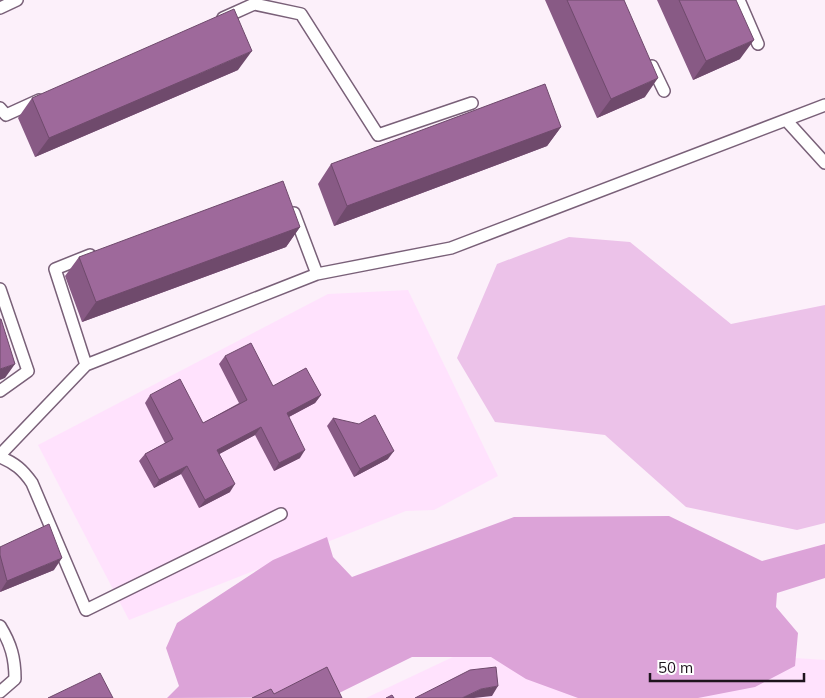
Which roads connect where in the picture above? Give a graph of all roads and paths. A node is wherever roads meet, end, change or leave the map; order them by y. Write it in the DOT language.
graph roads {
  1 [pos="17,0"];
  2 [pos="739,0"];
  3 [pos="252,2"];
  4 [pos="0,8"];
  5 [pos="209,24"];
  6 [pos="758,44"];
  7 [pos="648,58"];
  8 [pos="664,91"];
  9 [pos="50,95"];
  10 [pos="472,103"];
  11 [pos="825,105"];
  12 [pos="0,108"];
  13 [pos="786,120"];
  14 [pos="825,164"];
  15 [pos="290,201"];
  16 [pos="100,252"];
  17 [pos="317,274"];
  18 [pos="0,289"];
  19 [pos="86,365"];
  20 [pos="0,391"];
  21 [pos="0,456"];
  22 [pos="281,514"];
  23 [pos="0,626"];
  24 [pos="0,692"];
  1 -- 4 [label="lane"];
  2 -- 6 [label="lane"];
  3 -- 5 [label="lane"];
  3 -- 10 [label="lane"];
  7 -- 8 [label="lane"];
  9 -- 12 [label="lane"];
  11 -- 13 [label="lane"];
  13 -- 14 [label="lane"];
  13 -- 17 [label="lane"];
  15 -- 17 [label="lane"];
  16 -- 19 [label="lane"];
  17 -- 19 [label="lane"];
  18 -- 20 [label="lane"];
  19 -- 21 [label="lane"];
  21 -- 22 [label="lane"];
  23 -- 24 [label="lane"];
}
